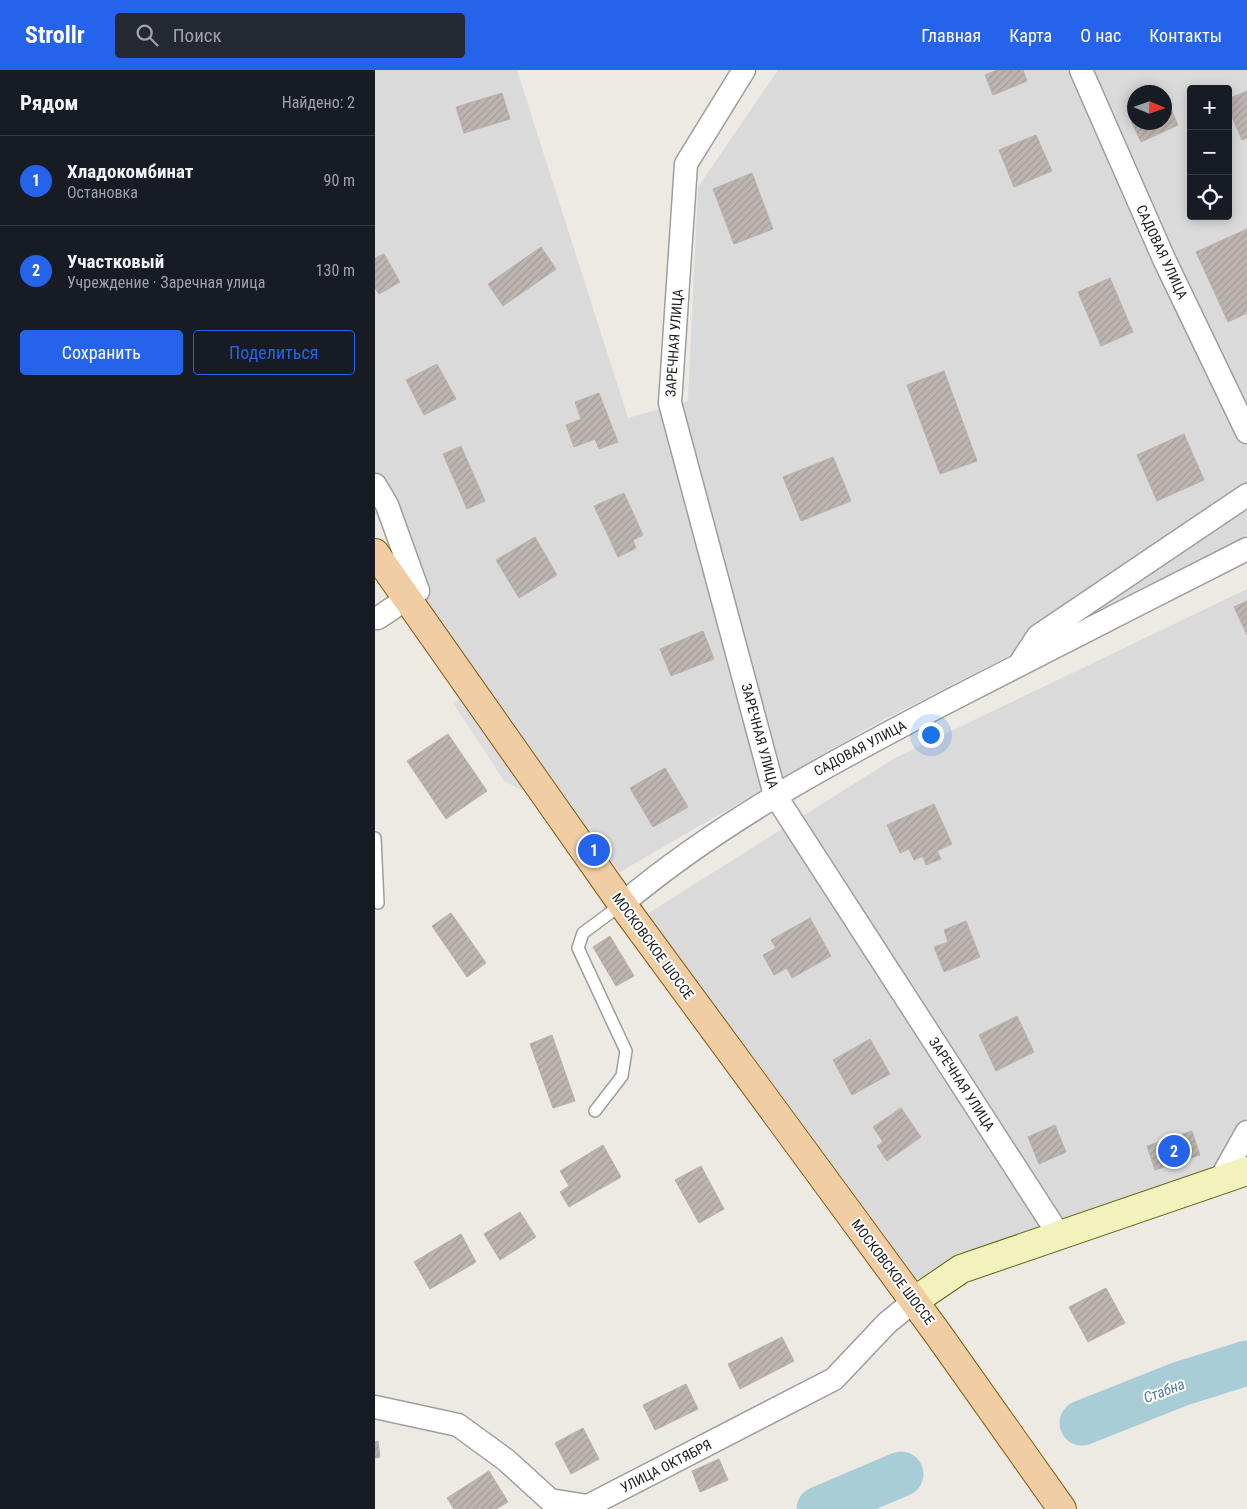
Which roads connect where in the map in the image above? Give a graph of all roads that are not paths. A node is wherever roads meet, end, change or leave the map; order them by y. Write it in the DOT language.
graph roads {
  1 [pos="744,70"];
  2 [pos="1081,70"];
  3 [pos="1247,432"];
  4 [pos="375,485"];
  5 [pos="1247,495"];
  6 [pos="1247,549"];
  7 [pos="375,552"];
  8 [pos="408,599"];
  9 [pos="376,621"];
  10 [pos="1018,665"];
  11 [pos="775,795"];
  12 [pos="375,838"];
  13 [pos="378,903"];
  14 [pos="622,904"];
  15 [pos="595,1111"];
  16 [pos="1247,1132"];
  17 [pos="1247,1171"];
  18 [pos="1220,1180"];
  19 [pos="1059,1235"];
  20 [pos="914,1301"];
  21 [pos="375,1406"];
  22 [pos="1062,1509"];
  1 -- 11 [label="street, ЗАРЕЧНАЯ УЛИЦА"];
  2 -- 3 [label="street, САДОВАЯ УЛИЦА"];
  4 -- 8 [label="street"];
  5 -- 10 [label="street"];
  6 -- 10 [label="street, САДОВАЯ УЛИЦА"];
  7 -- 8 [label="main road, МОСКОВСКОЕ ШОССЕ"];
  8 -- 9 [label="street"];
  8 -- 14 [label="main road, МОСКОВСКОЕ ШОССЕ"];
  10 -- 11 [label="street, САДОВАЯ УЛИЦА"];
  11 -- 14 [label="street, САДОВАЯ УЛИЦА"];
  11 -- 19 [label="street, ЗАРЕЧНАЯ УЛИЦА"];
  12 -- 13 [label="lane"];
  14 -- 15 [label="lane"];
  14 -- 20 [label="main road, МОСКОВСКОЕ ШОССЕ"];
  16 -- 18 [label="street"];
  17 -- 18 [label="street"];
  18 -- 19 [label="street"];
  19 -- 20 [label="street"];
  20 -- 21 [label="street, УЛИЦА ОКТЯБРЯ"];
  20 -- 22 [label="main road, МОСКОВСКОЕ ШОССЕ"];
}
